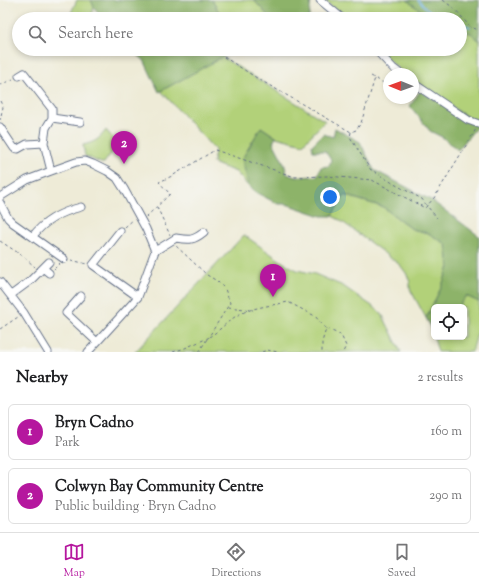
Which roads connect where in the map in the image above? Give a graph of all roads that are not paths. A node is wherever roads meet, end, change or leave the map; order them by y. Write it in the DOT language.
graph roads {
  1 [pos="320,0"];
  2 [pos="335,12"];
  3 [pos="382,56"];
  4 [pos="393,68"];
  5 [pos="19,76"];
  6 [pos="419,87"];
  7 [pos="52,118"];
  8 [pos="76,120"];
  9 [pos="479,124"];
  10 [pos="4,129"];
  11 [pos="44,142"];
  12 [pos="51,171"];
  13 [pos="0,197"];
  14 [pos="0,203"];
  15 [pos="81,207"];
  16 [pos="120,231"];
  17 [pos="204,232"];
  18 [pos="33,236"];
  19 [pos="155,251"];
  20 [pos="64,259"];
  21 [pos="49,262"];
  22 [pos="0,282"];
  23 [pos="11,295"];
  24 [pos="82,296"];
  25 [pos="138,297"];
  26 [pos="97,342"];
  27 [pos="48,352"];
  28 [pos="88,352"];
  1 -- 2 [label="street"];
  3 -- 4 [label="street"];
  5 -- 7 [label="street"];
  6 -- 9 [label="street"];
  7 -- 8 [label="street"];
  7 -- 11 [label="street"];
  10 -- 11 [label="street"];
  11 -- 12 [label="street"];
  12 -- 13 [label="street"];
  12 -- 19 [label="street"];
  14 -- 18 [label="street"];
  15 -- 18 [label="street"];
  16 -- 25 [label="street"];
  17 -- 19 [label="street"];
  18 -- 20 [label="street"];
  19 -- 25 [label="street"];
  21 -- 23 [label="street"];
  22 -- 23 [label="street"];
  23 -- 27 [label="street"];
  24 -- 26 [label="street"];
  25 -- 26 [label="street"];
  26 -- 28 [label="street"];
}
